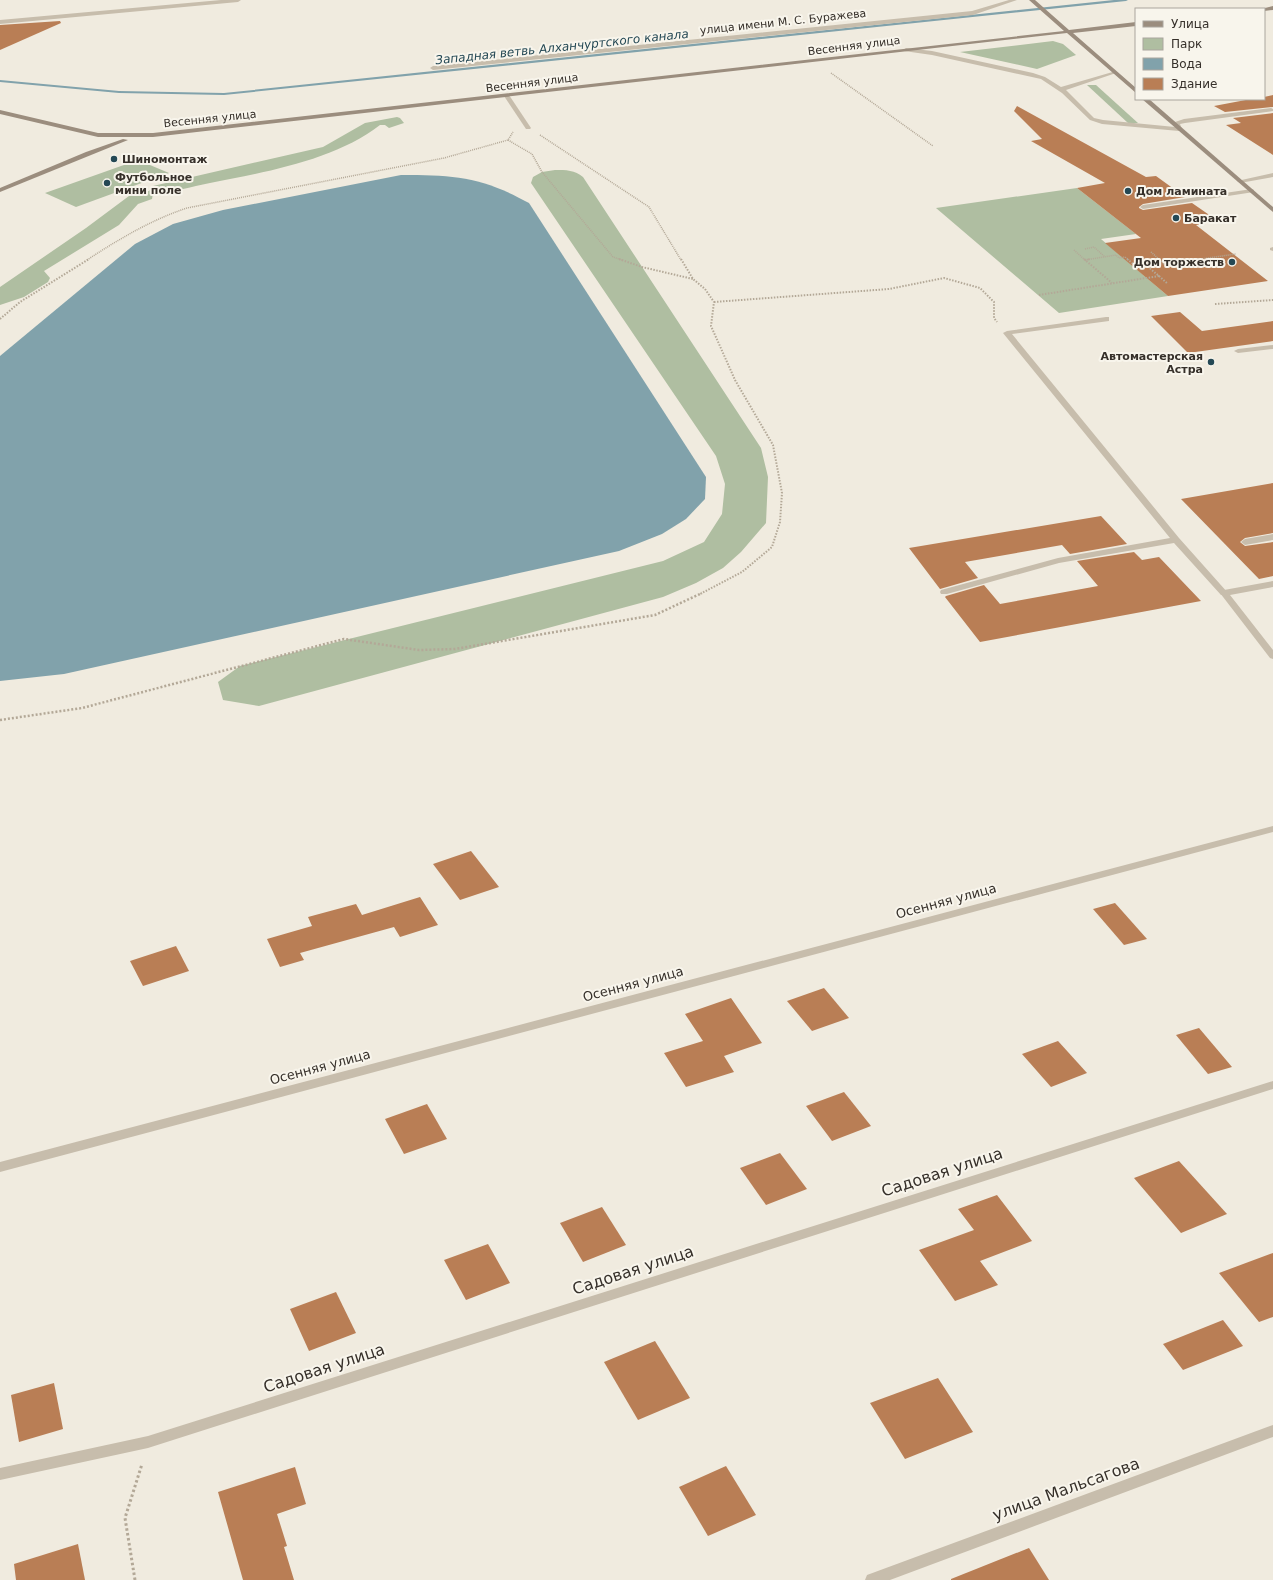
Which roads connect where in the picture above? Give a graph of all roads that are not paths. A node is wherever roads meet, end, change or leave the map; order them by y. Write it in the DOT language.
graph roads {
  1 [pos="238,0"];
  2 [pos="1014,0"];
  3 [pos="1032,0"];
  4 [pos="0,22"];
  5 [pos="1135,24"];
  6 [pos="1068,32"];
  7 [pos="906,50"];
  8 [pos="433,68"];
  9 [pos="1114,72"];
  10 [pos="1135,90"];
  11 [pos="1062,91"];
  12 [pos="507,96"];
  13 [pos="1146,100"];
  14 [pos="1271,110"];
  15 [pos="0,112"];
  16 [pos="528,128"];
  17 [pos="1179,129"];
  18 [pos="153,135"];
  19 [pos="1273,175"];
  20 [pos="1240,181"];
  21 [pos="0,190"];
  22 [pos="1252,191"];
  23 [pos="1143,207"];
  24 [pos="1273,210"];
  25 [pos="1106,319"];
  26 [pos="1273,347"];
  27 [pos="1238,351"];
  28 [pos="1273,537"];
  29 [pos="1176,540"];
  30 [pos="1245,542"];
  31 [pos="1273,584"];
  32 [pos="944,592"];
  33 [pos="1224,593"];
  34 [pos="1273,656"];
  35 [pos="1273,829"];
  36 [pos="1273,1085"];
  37 [pos="0,1167"];
  38 [pos="1273,1431"];
  39 [pos="0,1474"];
  40 [pos="872,1580"];
  1 -- 4 [label="street"];
  2 -- 8 [label="street, улица имени М. С. Буражева"];
  3 -- 6 [label="street"];
  5 -- 6 [label="street, Весенняя улица"];
  6 -- 7 [label="street, Весенняя улица"];
  6 -- 9 [label="street"];
  7 -- 11 [label="street"];
  7 -- 12 [label="street, Весенняя улица"];
  9 -- 10 [label="street"];
  9 -- 11 [label="street"];
  11 -- 17 [label="street"];
  12 -- 16 [label="street"];
  12 -- 18 [label="street, Весенняя улица"];
  13 -- 17 [label="street"];
  14 -- 17 [label="street"];
  15 -- 18 [label="street, Весенняя улица"];
  17 -- 20 [label="street"];
  18 -- 21 [label="street"];
  19 -- 20 [label="street"];
  20 -- 22 [label="street"];
  22 -- 23 [label="street"];
  22 -- 24 [label="street"];
  25 -- 29 [label="street"];
  26 -- 27 [label="street"];
  28 -- 30 [label="street"];
  29 -- 32 [label="street"];
  29 -- 33 [label="street"];
  31 -- 33 [label="street"];
  33 -- 34 [label="street"];
  35 -- 37 [label="street, Осенняя улица"];
  36 -- 39 [label="street, Садовая улица"];
  38 -- 40 [label="street, улица Мальсагова"];
}
